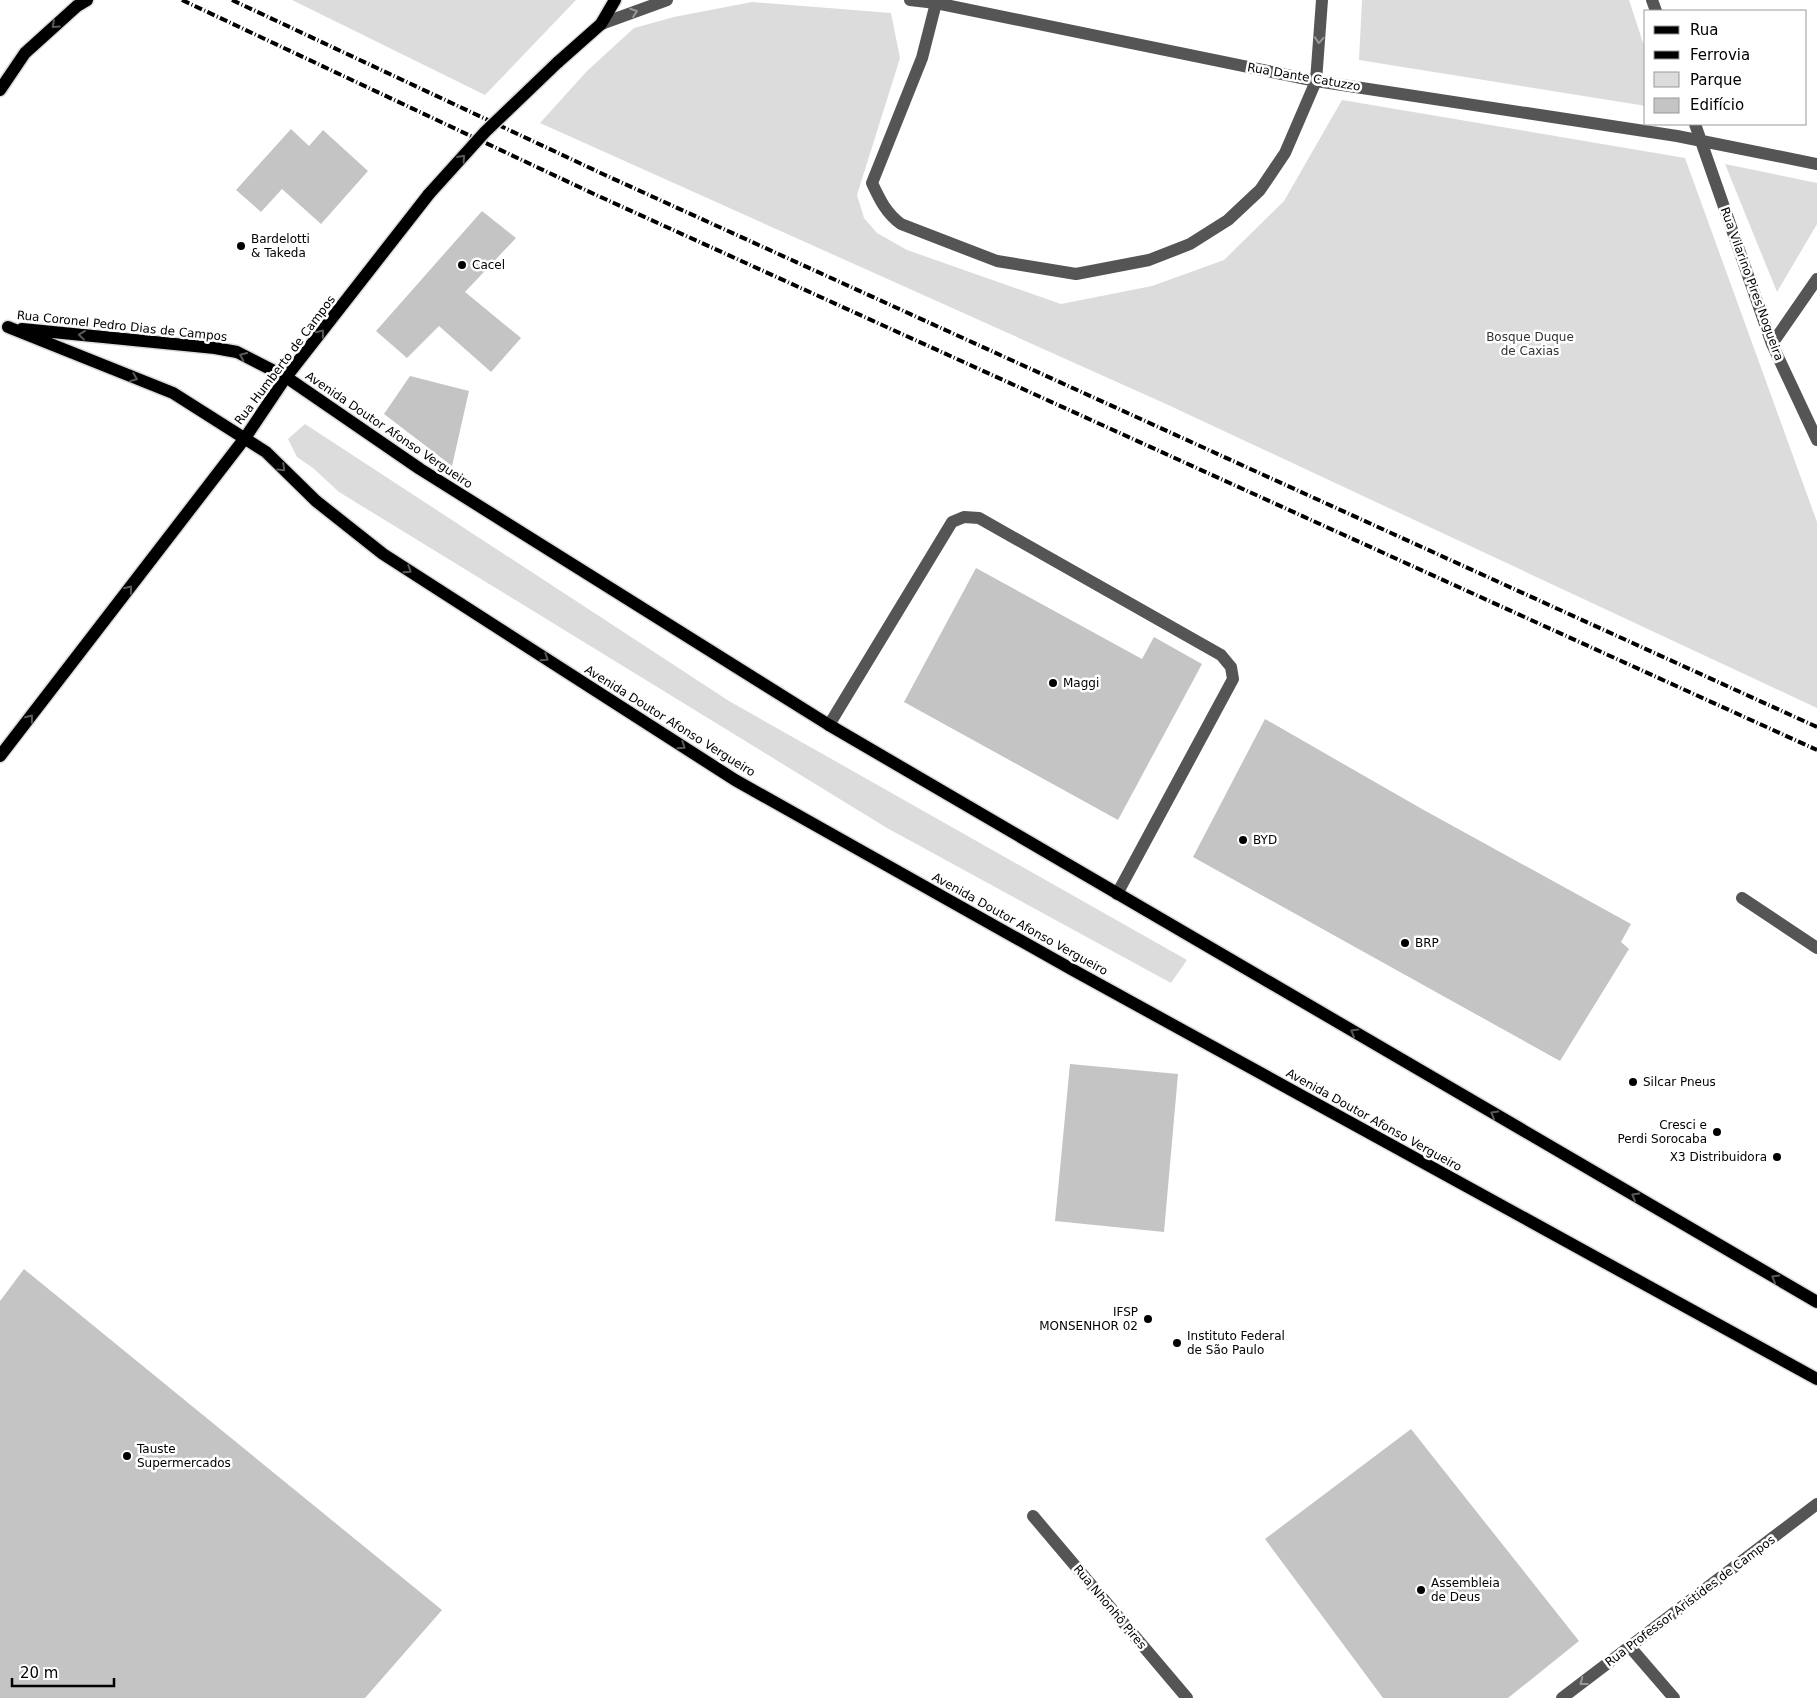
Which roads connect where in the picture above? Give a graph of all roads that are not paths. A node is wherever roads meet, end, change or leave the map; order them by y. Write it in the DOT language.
graph roads {
  1 [pos="87,0"];
  2 [pos="616,0"];
  3 [pos="667,0"];
  4 [pos="910,0"];
  5 [pos="1322,0"];
  6 [pos="936,3"];
  7 [pos="602,24"];
  8 [pos="1316,81"];
  9 [pos="0,90"];
  10 [pos="1695,125"];
  11 [pos="1700,140"];
  12 [pos="1817,164"];
  13 [pos="1817,279"];
  14 [pos="4,327"];
  15 [pos="1772,344"];
  16 [pos="286,377"];
  17 [pos="245,438"];
  18 [pos="1817,440"];
  19 [pos="829,725"];
  20 [pos="0,756"];
  21 [pos="1117,894"];
  22 [pos="1742,898"];
  23 [pos="1817,948"];
  24 [pos="1817,1302"];
  25 [pos="1817,1379"];
  26 [pos="1817,1504"];
  27 [pos="1033,1516"];
  28 [pos="1630,1647"];
  29 [pos="1187,1698"];
  30 [pos="1562,1698"];
  31 [pos="1674,1698"];
  1 -- 9 [label="main road, one-way"];
  2 -- 7 [label="main road, Rua Humberto de Campos"];
  7 -- 3 [label="street, one-way"];
  4 -- 6 [label="street, Rua Dante Catuzzo"];
  5 -- 8 [label="street, one-way"];
  6 -- 8 [label="street, Rua Dante Catuzzo"];
  6 -- 8 [label="street"];
  16 -- 7 [label="main road, Rua Humberto de Campos, one-way, bridge"];
  8 -- 11 [label="street, Rua Dante Catuzzo"];
  10 -- 11 [label="street, Rua Vilarino Pires Nogueira"];
  11 -- 12 [label="street, Rua Dante Catuzzo"];
  11 -- 15 [label="street, Rua Vilarino Pires Nogueira"];
  13 -- 15 [label="street"];
  16 -- 14 [label="main road, Rua Coronel Pedro Dias de Campos, one-way"];
  14 -- 17 [label="main road, Rua Coronel Pedro Dias de Campos, one-way"];
  15 -- 18 [label="street, Rua Vilarino Pires Nogueira"];
  16 -- 17 [label="main road, Rua Humberto de Campos"];
  16 -- 19 [label="main road, Avenida Doutor Afonso Vergueiro"];
  20 -- 17 [label="main road, Rua Humberto de Campos, one-way"];
  17 -- 25 [label="main road, Avenida Doutor Afonso Vergueiro, one-way"];
  19 -- 21 [label="main road, Avenida Doutor Afonso Vergueiro"];
  19 -- 21 [label="street"];
  24 -- 21 [label="main road, Avenida Doutor Afonso Vergueiro, one-way"];
  22 -- 23 [label="street"];
  26 -- 28 [label="street, Rua Professor Aristides de Campos"];
  27 -- 29 [label="street, Rua Nhonhô Pires"];
  28 -- 30 [label="street, Rua Professor Aristides de Campos, one-way"];
  28 -- 31 [label="street"];
}
